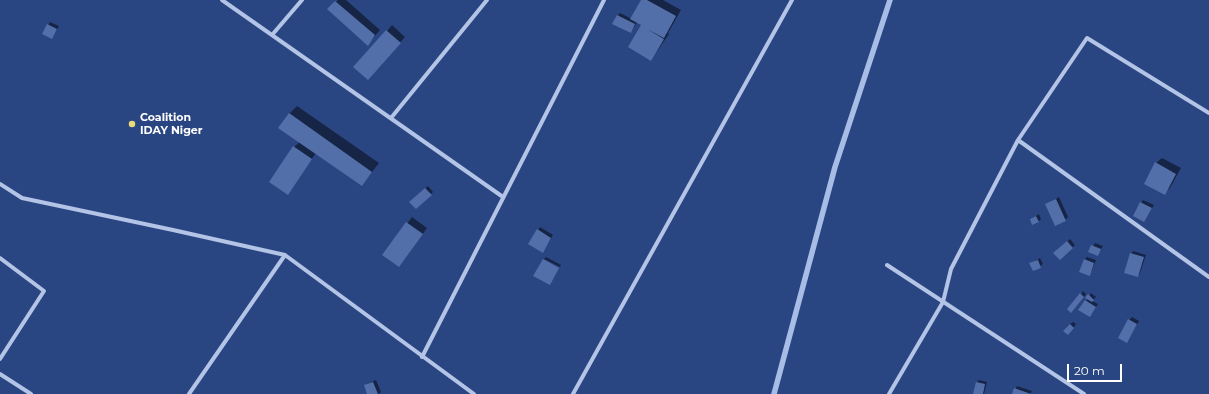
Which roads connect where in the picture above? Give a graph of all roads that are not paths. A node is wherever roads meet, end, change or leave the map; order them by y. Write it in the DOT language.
graph roads {
  1 [pos="222,0"];
  2 [pos="302,0"];
  3 [pos="486,0"];
  4 [pos="604,0"];
  5 [pos="792,0"];
  6 [pos="272,35"];
  7 [pos="1209,113"];
  8 [pos="391,118"];
  9 [pos="1018,140"];
  10 [pos="0,184"];
  11 [pos="503,197"];
  12 [pos="286,255"];
  13 [pos="0,258"];
  14 [pos="887,265"];
  15 [pos="1209,278"];
  16 [pos="943,302"];
  17 [pos="422,357"];
  18 [pos="0,359"];
  19 [pos="0,374"];
  20 [pos="31,394"];
  21 [pos="189,394"];
  22 [pos="474,394"];
  23 [pos="573,394"];
  24 [pos="889,394"];
  25 [pos="1084,394"];
  1 -- 6 [label="street"];
  2 -- 6 [label="street"];
  3 -- 8 [label="street"];
  4 -- 11 [label="street"];
  5 -- 23 [label="street"];
  6 -- 8 [label="street"];
  7 -- 9 [label="street"];
  8 -- 11 [label="street"];
  9 -- 15 [label="street"];
  9 -- 16 [label="street"];
  10 -- 12 [label="street"];
  11 -- 17 [label="street"];
  12 -- 17 [label="street"];
  12 -- 21 [label="street"];
  13 -- 18 [label="street"];
  14 -- 16 [label="street"];
  16 -- 24 [label="street"];
  16 -- 25 [label="street"];
  17 -- 22 [label="street"];
  19 -- 20 [label="street"];
}
